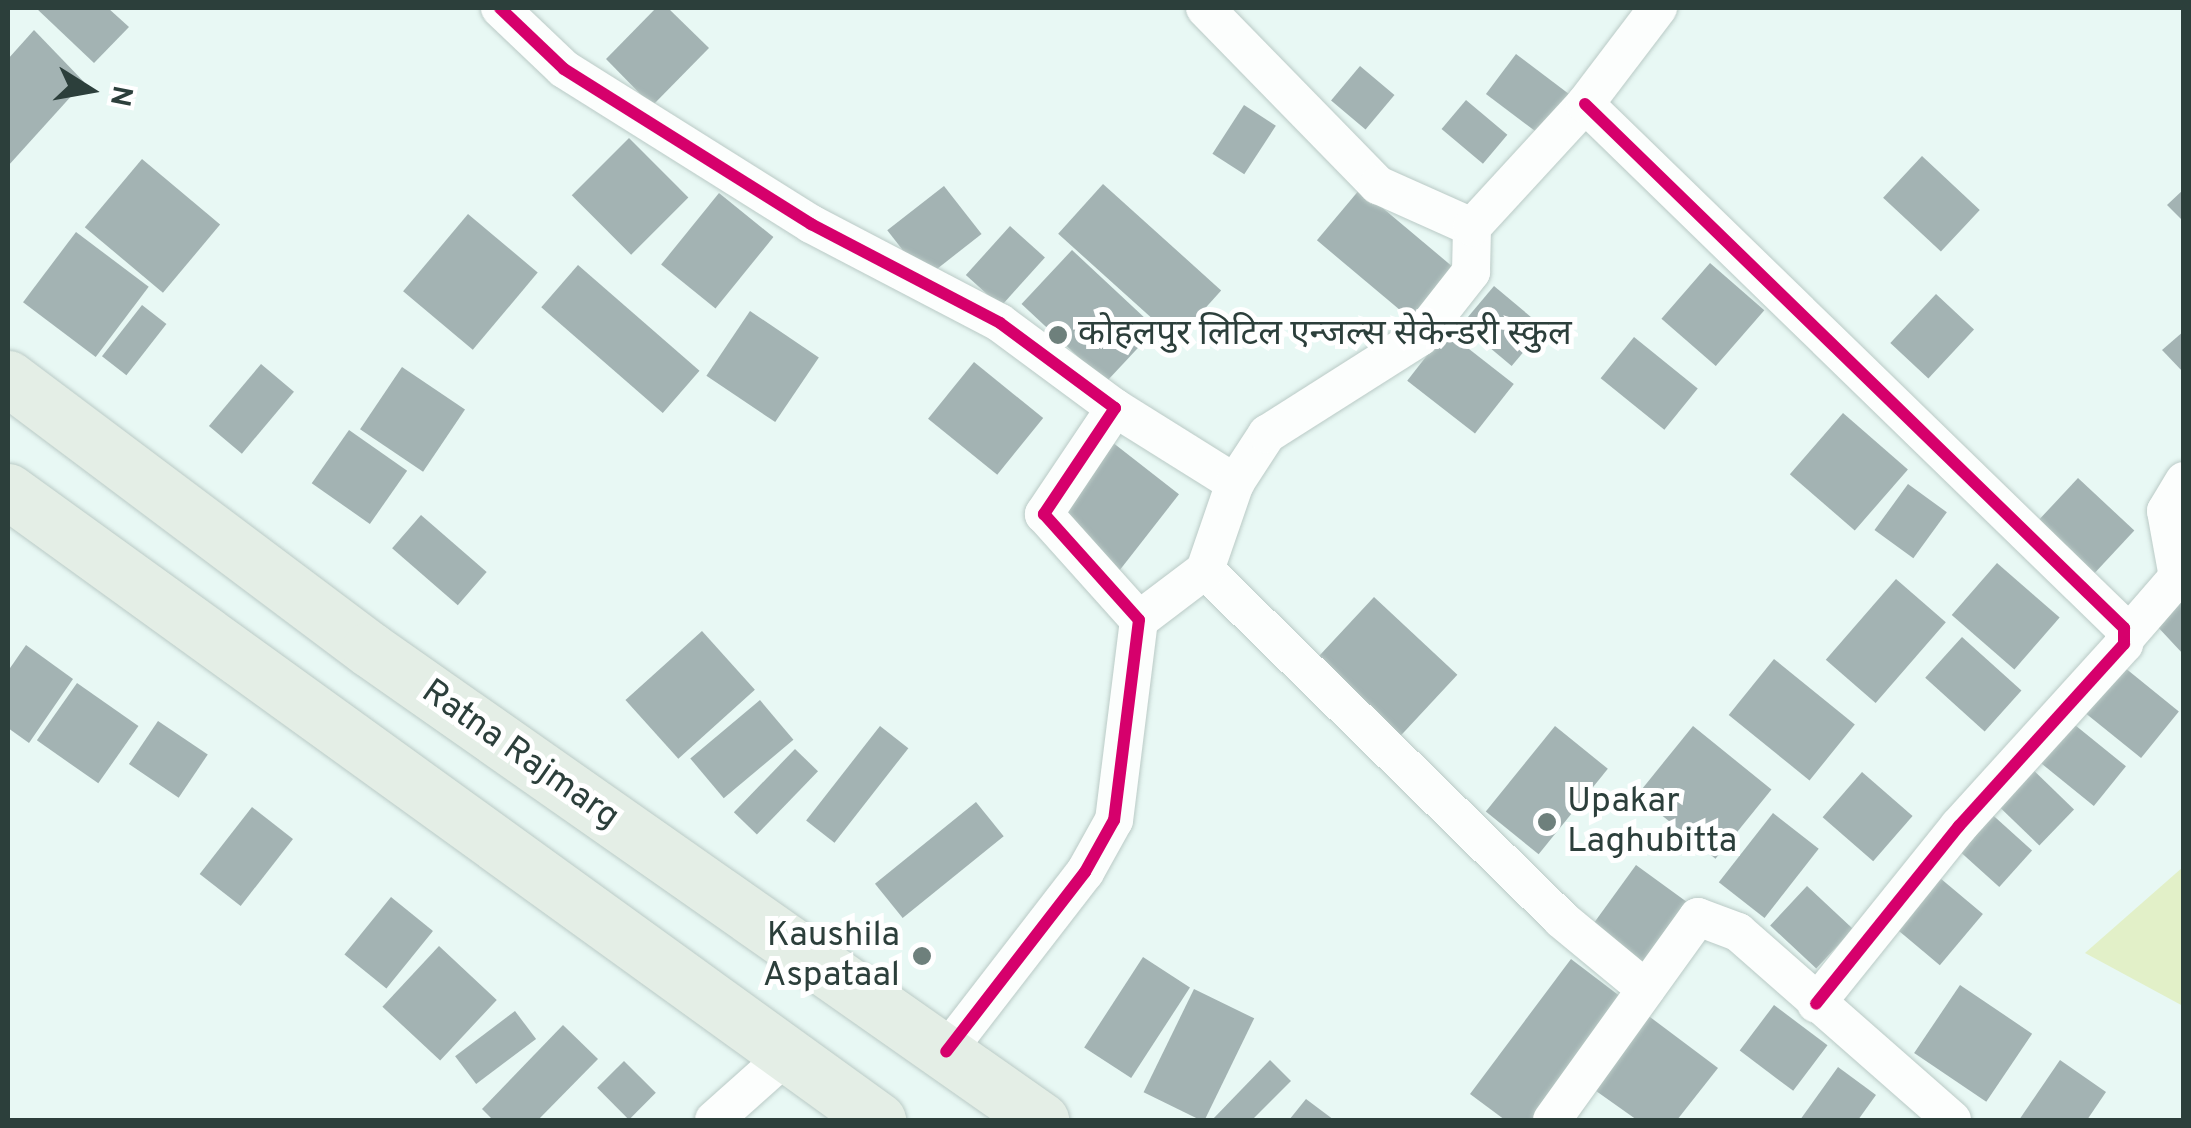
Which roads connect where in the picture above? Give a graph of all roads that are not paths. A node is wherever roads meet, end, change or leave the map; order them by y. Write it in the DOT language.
graph roads {
  1 [pos="500,8"];
  2 [pos="1205,8"];
  3 [pos="1658,8"];
  4 [pos="1585,104"];
  5 [pos="1472,227"];
  6 [pos="8,378"];
  7 [pos="1116,408"];
  8 [pos="2184,481"];
  9 [pos="1235,483"];
  10 [pos="8,492"];
  11 [pos="1205,570"];
  12 [pos="1138,620"];
  13 [pos="2126,636"];
  14 [pos="1646,989"];
  15 [pos="1816,1004"];
  16 [pos="946,1052"];
  17 [pos="787,1054"];
  18 [pos="714,1120"];
  19 [pos="878,1120"];
  20 [pos="1041,1120"];
  21 [pos="1552,1120"];
  22 [pos="1952,1120"];
  1 -- 7 [label="street"];
  2 -- 5 [label="street"];
  3 -- 4 [label="street"];
  4 -- 5 [label="street"];
  4 -- 13 [label="street"];
  5 -- 9 [label="street"];
  6 -- 16 [label="highway, Ratna Rajmarg"];
  7 -- 9 [label="street"];
  7 -- 12 [label="street"];
  8 -- 13 [label="street"];
  9 -- 11 [label="street"];
  10 -- 17 [label="highway"];
  11 -- 12 [label="street"];
  11 -- 14 [label="street"];
  12 -- 16 [label="street"];
  13 -- 15 [label="street"];
  14 -- 15 [label="street"];
  14 -- 21 [label="street"];
  15 -- 22 [label="street"];
  16 -- 20 [label="highway, Ratna Rajmarg"];
  17 -- 18 [label="street"];
  17 -- 19 [label="highway"];
}
